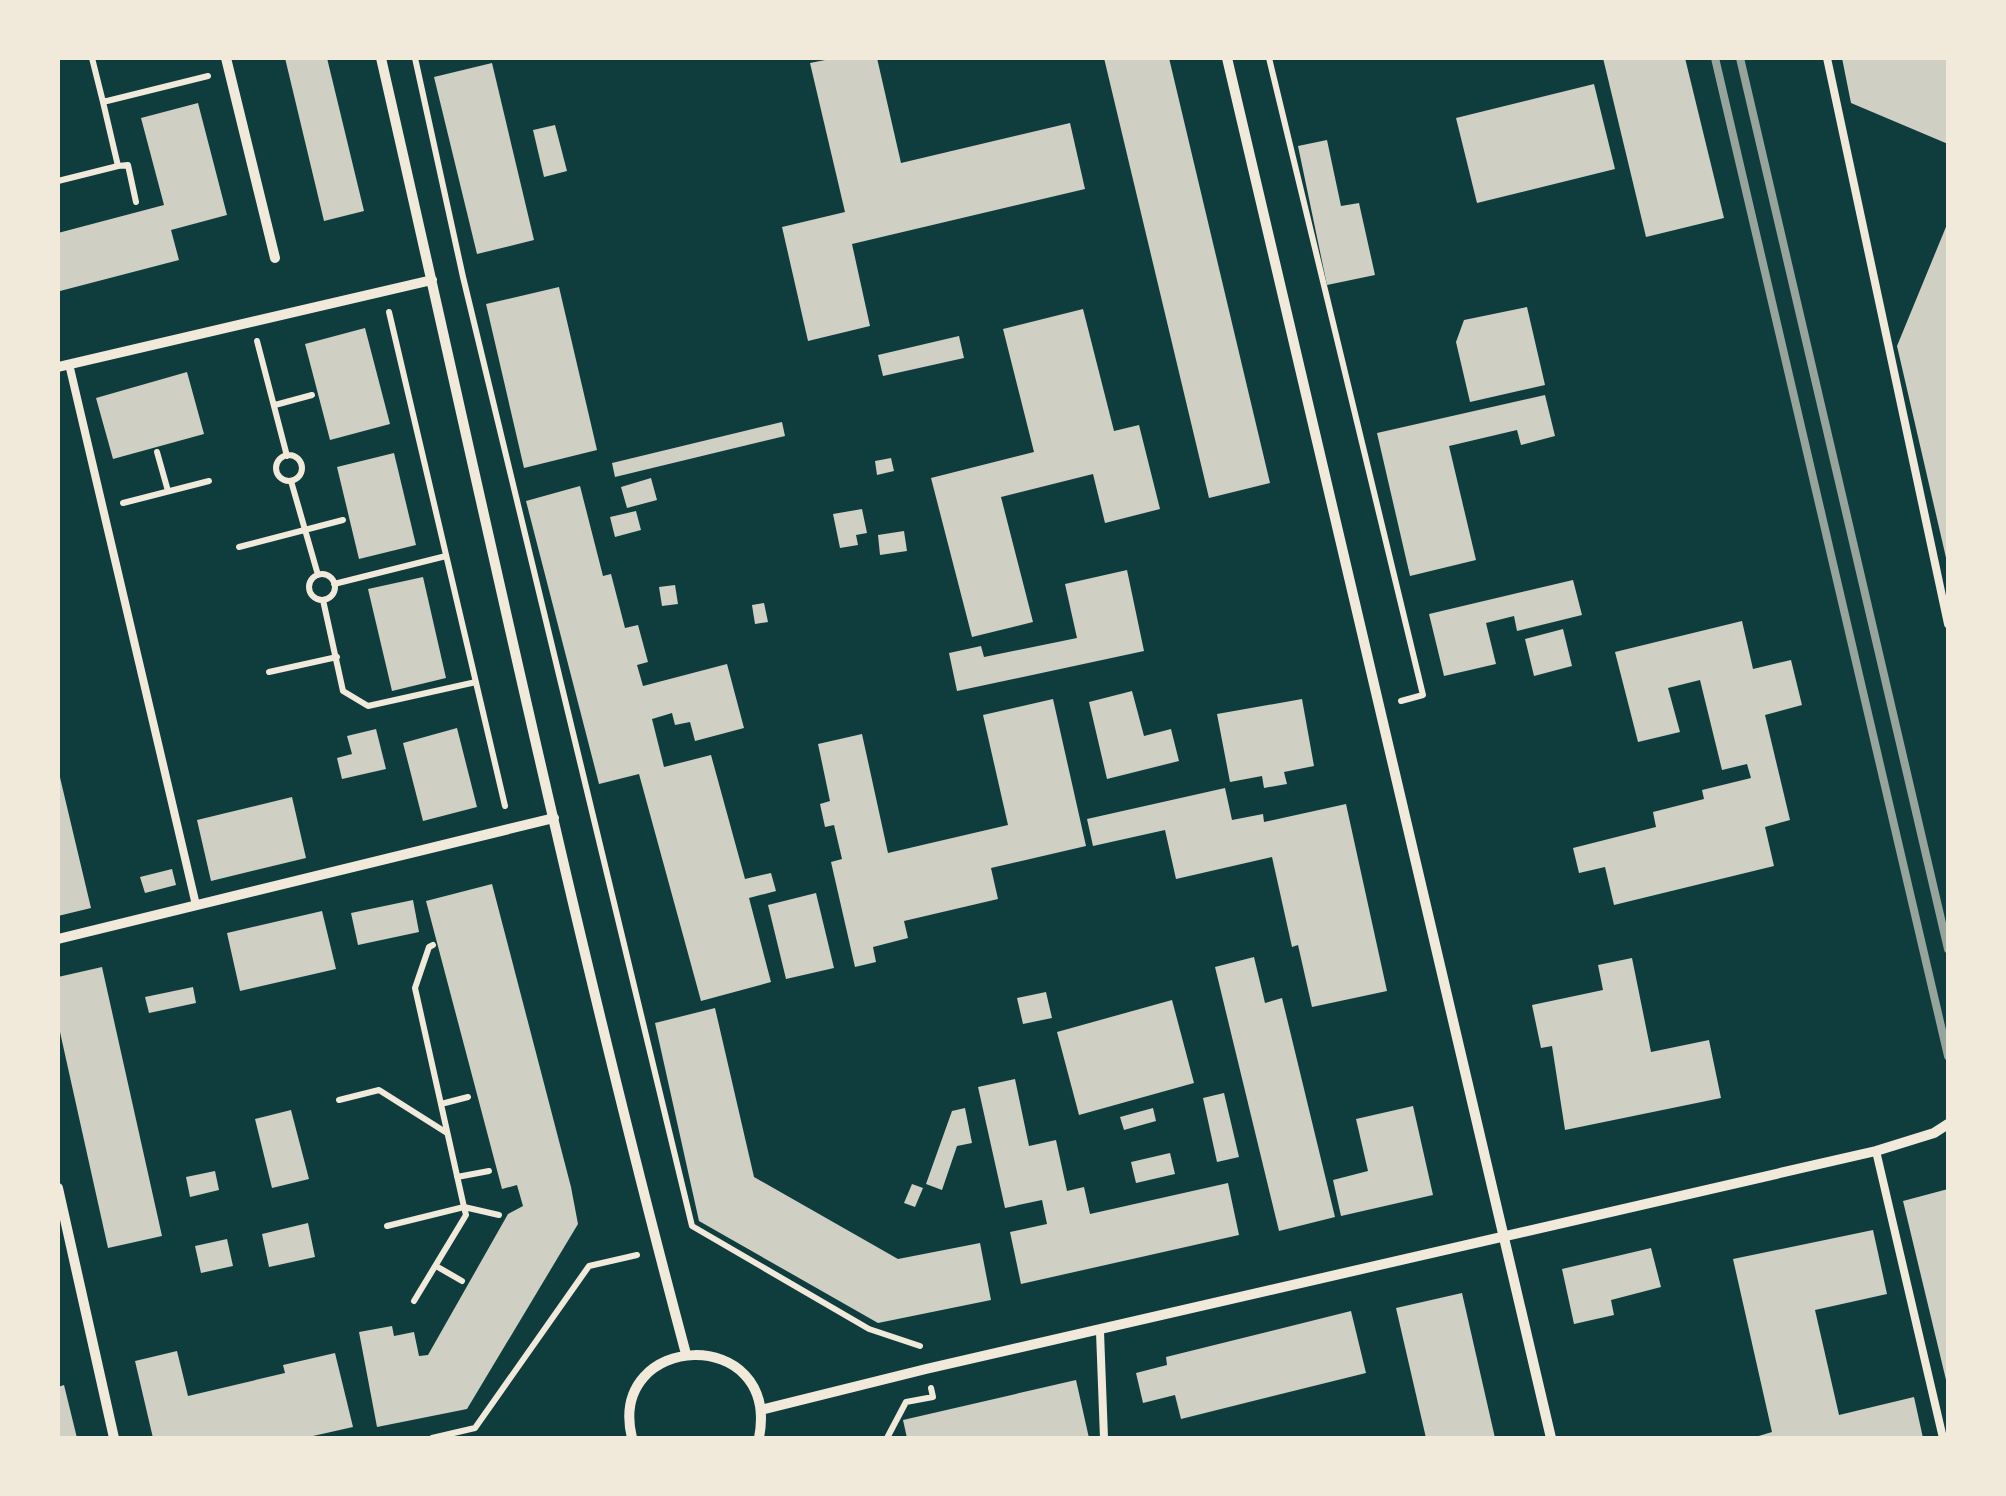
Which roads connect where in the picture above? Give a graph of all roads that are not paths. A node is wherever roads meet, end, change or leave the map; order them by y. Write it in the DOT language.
graph roads {
  1 [pos="226,58"];
  2 [pos="381,58"];
  3 [pos="1226,58"];
  4 [pos="1827,58"];
  5 [pos="275,258"];
  6 [pos="432,280"];
  7 [pos="63,365"];
  8 [pos="1948,624"];
  9 [pos="554,818"];
  10 [pos="196,904"];
  11 [pos="58,939"];
  12 [pos="1948,1124"];
  13 [pos="1876,1151"];
  14 [pos="58,1188"];
  15 [pos="1504,1237"];
  16 [pos="1100,1332"];
  17 [pos="686,1354"];
  18 [pos="761,1410"];
  19 [pos="631,1437"];
  20 [pos="114,1438"];
  21 [pos="618,1438"];
  22 [pos="759,1438"];
  23 [pos="1104,1438"];
  24 [pos="1551,1438"];
  25 [pos="1943,1438"];
  1 -- 5 [label="street"];
  2 -- 6 [label="street"];
  3 -- 15 [label="street"];
  4 -- 8 [label="lane"];
  6 -- 7 [label="street"];
  6 -- 9 [label="street"];
  7 -- 10 [label="lane"];
  9 -- 10 [label="street"];
  9 -- 17 [label="street"];
  10 -- 11 [label="street"];
  12 -- 13 [label="street"];
  13 -- 15 [label="street"];
  13 -- 25 [label="lane"];
  14 -- 20 [label="street"];
  15 -- 16 [label="street"];
  15 -- 24 [label="street"];
  16 -- 18 [label="street"];
  16 -- 23 [label="lane"];
  17 -- 18 [label="street"];
  17 -- 19 [label="street"];
  18 -- 22 [label="street"];
  19 -- 21 [label="street"];
}
